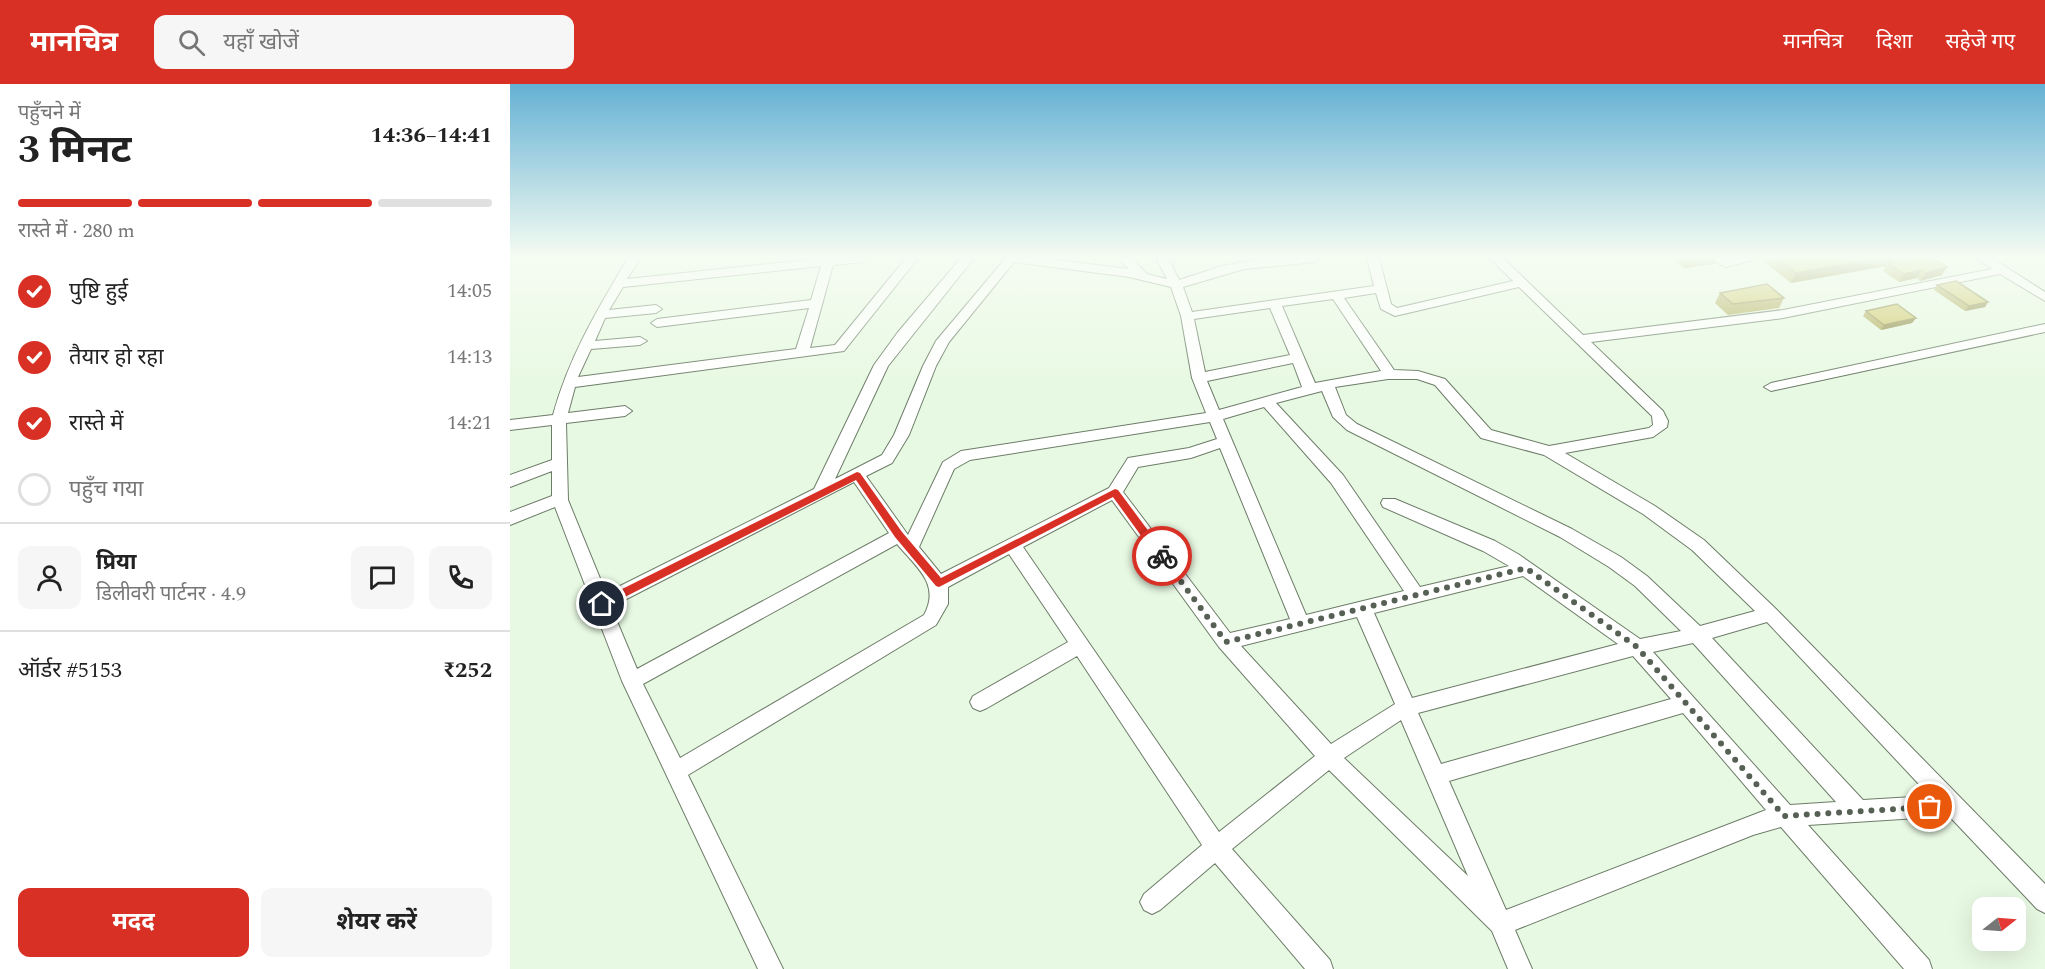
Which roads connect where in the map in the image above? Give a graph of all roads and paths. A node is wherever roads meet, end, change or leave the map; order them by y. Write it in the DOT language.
graph roads {
  1 [pos="610,299"];
  2 [pos="818,299"];
  3 [pos="880,299"];
  4 [pos="933,299"];
  5 [pos="977,299"];
  6 [pos="1181,299"];
  7 [pos="1307,299"];
  8 [pos="1339,299"];
  9 [pos="1384,299"];
  10 [pos="1451,299"];
  11 [pos="1539,299"];
  12 [pos="1857,299"];
  13 [pos="816,303"];
  14 [pos="1275,304"];
  15 [pos="656,309"];
  16 [pos="600,315"];
  17 [pos="1187,316"];
  18 [pos="657,323"];
  19 [pos="2045,328"];
  20 [pos="1581,339"];
  21 [pos="640,341"];
  22 [pos="584,346"];
  23 [pos="802,353"];
  24 [pos="1296,358"];
  25 [pos="1391,375"];
  26 [pos="1199,378"];
  27 [pos="569,383"];
  28 [pos="1318,386"];
  29 [pos="1771,387"];
  30 [pos="1267,402"];
  31 [pos="625,411"];
  32 [pos="1214,416"];
  33 [pos="559,420"];
  34 [pos="510,425"];
  35 [pos="1225,441"];
  36 [pos="1549,451"];
  37 [pos="559,463"];
  38 [pos="857,475"];
  39 [pos="510,481"];
  40 [pos="1115,492"];
  41 [pos="820,494"];
  42 [pos="560,499"];
  43 [pos="1389,503"];
  44 [pos="510,519"];
  45 [pos="898,534"];
  46 [pos="1013,546"];
  47 [pos="910,549"];
  48 [pos="1526,568"];
  49 [pos="939,583"];
  50 [pos="1418,596"];
  51 [pos="602,604"];
  52 [pos="1363,609"];
  53 [pos="1770,614"];
  54 [pos="1300,624"];
  55 [pos="1697,636"];
  56 [pos="1226,642"];
  57 [pos="1079,645"];
  58 [pos="1637,647"];
  59 [pos="633,681"];
  60 [pos="980,702"];
  61 [pos="1686,704"];
  62 [pos="1406,708"];
  63 [pos="1329,758"];
  64 [pos="676,771"];
  65 [pos="1435,775"];
  66 [pos="1953,805"];
  67 [pos="1859,812"];
  68 [pos="1784,816"];
  69 [pos="1216,847"];
  70 [pos="2045,901"];
  71 [pos="1152,902"];
  72 [pos="1501,924"];
  73 [pos="771,969"];
  74 [pos="1321,969"];
  75 [pos="1520,969"];
  76 [pos="1920,969"];
  1 -- 16 [label="street"];
  2 -- 13 [label="street"];
  3 -- 23 [label="street"];
  4 -- 41 [label="street"];
  5 -- 38 [label="street"];
  6 -- 17 [label="street"];
  7 -- 14 [label="street"];
  8 -- 25 [label="street"];
  9 -- 10 [label="street"];
  11 -- 20 [label="street"];
  12 -- 20 [label="street"];
  13 -- 18 [label="street"];
  13 -- 23 [label="street"];
  14 -- 17 [label="street"];
  14 -- 24 [label="street"];
  15 -- 16 [label="street"];
  16 -- 22 [label="street"];
  17 -- 26 [label="street"];
  19 -- 29 [label="street"];
  20 -- 36 [label="street"];
  21 -- 22 [label="street"];
  22 -- 27 [label="street"];
  23 -- 27 [label="street"];
  24 -- 26 [label="street"];
  24 -- 28 [label="street"];
  25 -- 28 [label="street"];
  25 -- 36 [label="street"];
  26 -- 32 [label="street"];
  27 -- 33 [label="street"];
  28 -- 30 [label="street"];
  28 -- 55 [label="street"];
  30 -- 32 [label="street"];
  30 -- 50 [label="street"];
  31 -- 33 [label="street"];
  32 -- 35 [label="street"];
  32 -- 47 [label="street"];
  33 -- 34 [label="street"];
  33 -- 37 [label="street"];
  35 -- 40 [label="street"];
  35 -- 54 [label="street"];
  36 -- 53 [label="street"];
  37 -- 39 [label="street"];
  37 -- 42 [label="street"];
  38 -- 41 [label="street"];
  38 -- 45 [label="street"];
  40 -- 46 [label="street"];
  40 -- 56 [label="street"];
  41 -- 51 [label="street"];
  42 -- 44 [label="street"];
  42 -- 51 [label="street"];
  43 -- 48 [label="street"];
  45 -- 47 [label="street"];
  45 -- 59 [label="street"];
  46 -- 49 [label="street"];
  46 -- 57 [label="street"];
  47 -- 49 [label="street"];
  48 -- 50 [label="street"];
  48 -- 58 [label="street"];
  49 -- 64 [label="street"];
  50 -- 52 [label="street"];
  51 -- 59 [label="street"];
  52 -- 54 [label="street"];
  52 -- 62 [label="street"];
  53 -- 55 [label="street"];
  53 -- 66 [label="street"];
  54 -- 56 [label="street"];
  55 -- 58 [label="street"];
  55 -- 67 [label="street"];
  56 -- 63 [label="street"];
  57 -- 60 [label="street"];
  57 -- 69 [label="street"];
  58 -- 61 [label="street"];
  58 -- 62 [label="street"];
  59 -- 64 [label="street"];
  61 -- 65 [label="street"];
  61 -- 68 [label="street"];
  62 -- 63 [label="street"];
  62 -- 65 [label="street"];
  63 -- 69 [label="street"];
  63 -- 72 [label="street"];
  64 -- 73 [label="street"];
  65 -- 72 [label="street"];
  66 -- 67 [label="street"];
  66 -- 70 [label="street"];
  67 -- 68 [label="street"];
  68 -- 72 [label="street"];
  68 -- 76 [label="street"];
  69 -- 71 [label="street"];
  69 -- 74 [label="street"];
  72 -- 75 [label="street"];
}
